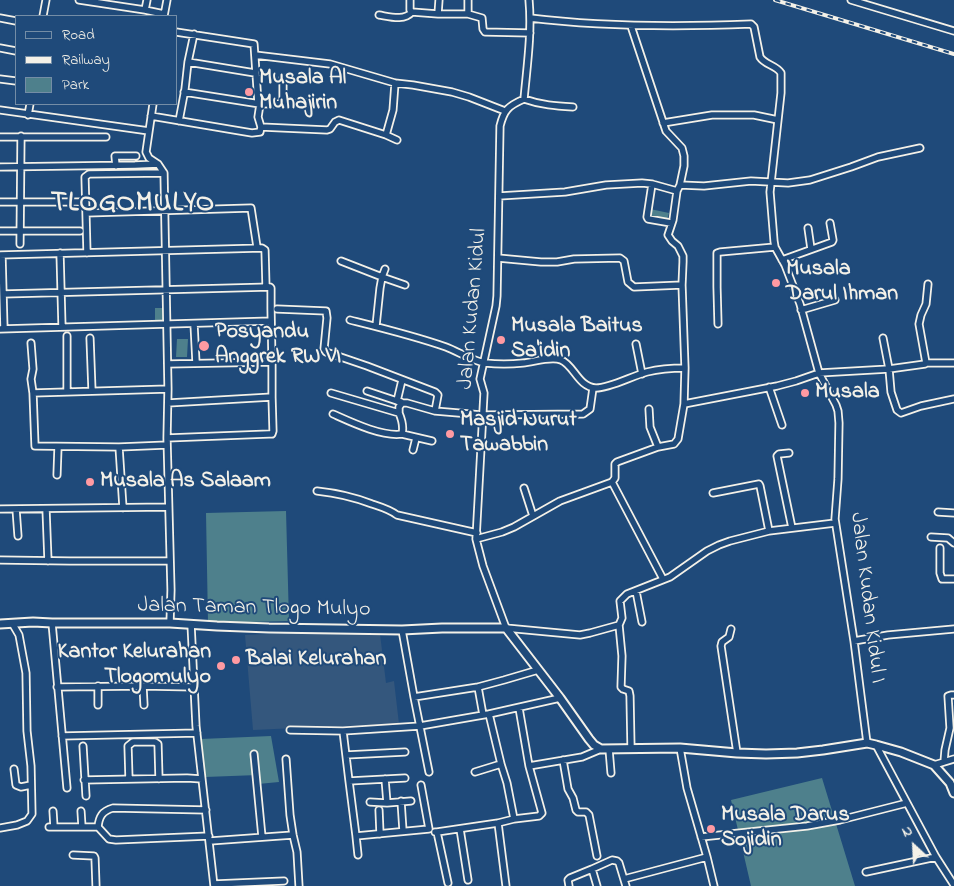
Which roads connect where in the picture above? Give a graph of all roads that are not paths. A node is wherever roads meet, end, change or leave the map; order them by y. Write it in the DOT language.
graph roads {
  1 [pos="46,0"];
  2 [pos="79,0"];
  3 [pos="147,0"];
  4 [pos="167,0"];
  5 [pos="410,0"];
  6 [pos="439,0"];
  7 [pos="468,0"];
  8 [pos="529,0"];
  9 [pos="852,0"];
  10 [pos="118,1"];
  11 [pos="133,8"];
  12 [pos="146,9"];
  13 [pos="412,12"];
  14 [pos="438,14"];
  15 [pos="468,14"];
  16 [pos="43,15"];
  17 [pos="132,15"];
  18 [pos="164,15"];
  19 [pos="379,15"];
  20 [pos="0,18"];
  21 [pos="530,18"];
  22 [pos="15,21"];
  23 [pos="631,26"];
  24 [pos="954,31"];
  25 [pos="178,32"];
  26 [pos="194,34"];
  27 [pos="530,34"];
  28 [pos="0,48"];
  29 [pos="15,51"];
  30 [pos="255,55"];
  31 [pos="188,62"];
  32 [pos="255,73"];
  33 [pos="0,78"];
  34 [pos="283,78"];
  35 [pos="15,80"];
  36 [pos="395,83"];
  37 [pos="184,92"];
  38 [pos="524,100"];
  39 [pos="259,103"];
  40 [pos="309,103"];
  41 [pos="283,104"];
  42 [pos="30,105"];
  43 [pos="153,105"];
  44 [pos="573,107"];
  45 [pos="0,110"];
  46 [pos="505,111"];
  47 [pos="28,115"];
  48 [pos="151,116"];
  49 [pos="778,120"];
  50 [pos="179,121"];
  51 [pos="663,123"];
  52 [pos="261,130"];
  53 [pos="150,131"];
  54 [pos="386,135"];
  55 [pos="21,136"];
  56 [pos="106,136"];
  57 [pos="0,137"];
  58 [pos="397,140"];
  59 [pos="920,148"];
  60 [pos="136,156"];
  61 [pos="158,164"];
  62 [pos="116,166"];
  63 [pos="0,167"];
  64 [pos="20,167"];
  65 [pos="164,173"];
  66 [pos="771,181"];
  67 [pos="652,184"];
  68 [pos="678,188"];
  69 [pos="499,196"];
  70 [pos="0,202"];
  71 [pos="20,202"];
  72 [pos="80,202"];
  73 [pos="165,211"];
  74 [pos="86,213"];
  75 [pos="671,223"];
  76 [pos="830,223"];
  77 [pos="808,228"];
  78 [pos="0,231"];
  79 [pos="20,231"];
  80 [pos="80,231"];
  81 [pos="20,244"];
  82 [pos="257,247"];
  83 [pos="775,248"];
  84 [pos="811,249"];
  85 [pos="165,250"];
  86 [pos="86,253"];
  87 [pos="60,254"];
  88 [pos="1,255"];
  89 [pos="498,258"];
  90 [pos="782,260"];
  91 [pos="341,261"];
  92 [pos="385,269"];
  93 [pos="382,277"];
  94 [pos="928,284"];
  95 [pos="405,285"];
  96 [pos="682,285"];
  97 [pos="266,287"];
  98 [pos="166,290"];
  99 [pos="61,293"];
  100 [pos="3,294"];
  101 [pos="835,300"];
  102 [pos="277,309"];
  103 [pos="801,310"];
  104 [pos="350,320"];
  105 [pos="271,322"];
  106 [pos="167,324"];
  107 [pos="194,324"];
  108 [pos="718,324"];
  109 [pos="376,326"];
  110 [pos="62,328"];
  111 [pos="2,329"];
  112 [pos="67,336"];
  113 [pos="90,338"];
  114 [pos="883,338"];
  115 [pos="32,343"];
  116 [pos="636,344"];
  117 [pos="926,362"];
  118 [pos="954,362"];
  119 [pos="196,363"];
  120 [pos="272,363"];
  121 [pos="484,363"];
  122 [pos="168,364"];
  123 [pos="685,368"];
  124 [pos="889,369"];
  125 [pos="819,373"];
  126 [pos="642,374"];
  127 [pos="402,380"];
  128 [pos="769,387"];
  129 [pos="593,388"];
  130 [pos="168,389"];
  131 [pos="92,391"];
  132 [pos="367,391"];
  133 [pos="67,392"];
  134 [pos="33,393"];
  135 [pos="331,393"];
  136 [pos="272,398"];
  137 [pos="954,399"];
  138 [pos="400,402"];
  139 [pos="168,403"];
  140 [pos="684,404"];
  141 [pos="649,409"];
  142 [pos="435,411"];
  143 [pos="399,413"];
  144 [pos="333,414"];
  145 [pos="482,416"];
  146 [pos="782,424"];
  147 [pos="402,434"];
  148 [pos="167,438"];
  149 [pos="416,438"];
  150 [pos="432,442"];
  151 [pos="168,445"];
  152 [pos="58,446"];
  153 [pos="119,447"];
  154 [pos="658,447"];
  155 [pos="413,450"];
  156 [pos="789,453"];
  157 [pos="57,475"];
  158 [pos="612,482"];
  159 [pos="524,488"];
  160 [pos="317,492"];
  161 [pos="712,493"];
  162 [pos="168,507"];
  163 [pos="123,508"];
  164 [pos="0,509"];
  165 [pos="46,509"];
  166 [pos="16,510"];
  167 [pos="938,512"];
  168 [pos="954,513"];
  169 [pos="533,516"];
  170 [pos="836,523"];
  171 [pos="792,528"];
  172 [pos="769,531"];
  173 [pos="18,536"];
  174 [pos="476,536"];
  175 [pos="930,537"];
  176 [pos="954,543"];
  177 [pos="940,548"];
  178 [pos="0,560"];
  179 [pos="48,561"];
  180 [pos="170,561"];
  181 [pos="663,579"];
  182 [pos="954,579"];
  183 [pos="636,590"];
  184 [pos="170,622"];
  185 [pos="642,622"];
  186 [pos="12,623"];
  187 [pos="52,623"];
  188 [pos="0,624"];
  189 [pos="191,624"];
  190 [pos="619,626"];
  191 [pos="506,628"];
  192 [pos="731,629"];
  193 [pos="954,629"];
  194 [pos="402,630"];
  195 [pos="854,641"];
  196 [pos="538,670"];
  197 [pos="98,686"];
  198 [pos="143,686"];
  199 [pos="57,687"];
  200 [pos="194,687"];
  201 [pos="478,687"];
  202 [pos="954,695"];
  203 [pos="414,697"];
  204 [pos="560,698"];
  205 [pos="144,705"];
  206 [pos="98,706"];
  207 [pos="519,708"];
  208 [pos="486,714"];
  209 [pos="420,726"];
  210 [pos="290,730"];
  211 [pos="343,731"];
  212 [pos="197,733"];
  213 [pos="62,736"];
  214 [pos="867,743"];
  215 [pos="876,745"];
  216 [pos="83,746"];
  217 [pos="631,748"];
  218 [pos="680,748"];
  219 [pos="601,749"];
  220 [pos="609,749"];
  221 [pos="405,752"];
  222 [pos="738,753"];
  223 [pos="254,754"];
  224 [pos="346,755"];
  225 [pos="286,759"];
  226 [pos="954,759"];
  227 [pos="563,760"];
  228 [pos="944,762"];
  229 [pos="501,764"];
  230 [pos="934,765"];
  231 [pos="530,766"];
  232 [pos="14,770"];
  233 [pos="429,772"];
  234 [pos="475,772"];
  235 [pos="611,773"];
  236 [pos="405,778"];
  237 [pos="130,779"];
  238 [pos="159,779"];
  239 [pos="202,779"];
  240 [pos="385,779"];
  241 [pos="84,780"];
  242 [pos="349,781"];
  243 [pos="31,785"];
  244 [pos="421,785"];
  245 [pos="66,788"];
  246 [pos="954,792"];
  247 [pos="86,796"];
  248 [pos="401,801"];
  249 [pos="411,801"];
  250 [pos="370,802"];
  251 [pos="387,802"];
  252 [pos="907,803"];
  253 [pos="206,810"];
  254 [pos="379,810"];
  255 [pos="53,811"];
  256 [pos="81,811"];
  257 [pos="514,819"];
  258 [pos="498,822"];
  259 [pos="98,826"];
  260 [pos="82,827"];
  261 [pos="0,828"];
  262 [pos="429,829"];
  263 [pos="460,829"];
  264 [pos="403,831"];
  265 [pos="437,832"];
  266 [pos="380,834"];
  267 [pos="293,835"];
  268 [pos="356,836"];
  269 [pos="262,837"];
  270 [pos="701,837"];
  271 [pos="210,839"];
  272 [pos="358,854"];
  273 [pos="73,855"];
  274 [pos="597,856"];
  275 [pos="707,857"];
  276 [pos="936,857"];
  277 [pos="592,869"];
  278 [pos="866,872"];
  279 [pos="624,879"];
  280 [pos="468,880"];
  281 [pos="284,881"];
  282 [pos="448,883"];
  283 [pos="214,885"];
  284 [pos="954,885"];
  285 [pos="96,886"];
  286 [pos="299,886"];
  287 [pos="506,886"];
  288 [pos="569,886"];
  289 [pos="597,886"];
  290 [pos="626,886"];
  291 [pos="714,886"];
  1 -- 16 [label="street"];
  2 -- 11 [label="street"];
  3 -- 12 [label="street"];
  4 -- 18 [label="street"];
  5 -- 13 [label="street"];
  6 -- 14 [label="street"];
  7 -- 15 [label="street"];
  8 -- 21 [label="street"];
  9 -- 24 [label="street"];
  10 -- 12 [label="street"];
  11 -- 12 [label="street"];
  11 -- 17 [label="street"];
  12 -- 18 [label="street"];
  13 -- 14 [label="street"];
  13 -- 19 [label="street"];
  14 -- 15 [label="street"];
  15 -- 27 [label="street"];
  20 -- 22 [label="street"];
  21 -- 23 [label="street"];
  21 -- 27 [label="street"];
  23 -- 49 [label="street"];
  23 -- 51 [label="street"];
  25 -- 26 [label="street"];
  26 -- 30 [label="street"];
  26 -- 31 [label="street"];
  27 -- 38 [label="street"];
  28 -- 29 [label="street"];
  30 -- 32 [label="street"];
  30 -- 36 [label="street"];
  31 -- 32 [label="street"];
  31 -- 37 [label="street"];
  32 -- 39 [label="street"];
  33 -- 35 [label="street"];
  34 -- 41 [label="street"];
  36 -- 46 [label="street"];
  36 -- 54 [label="street"];
  37 -- 39 [label="street"];
  37 -- 50 [label="street"];
  38 -- 44 [label="street"];
  38 -- 46 [label="street"];
  39 -- 41 [label="street"];
  39 -- 52 [label="street"];
  40 -- 41 [label="street"];
  42 -- 47 [label="street"];
  43 -- 48 [label="street"];
  45 -- 47 [label="street"];
  46 -- 69 [label="street, Jalan Kudan Kidul"];
  47 -- 53 [label="street"];
  48 -- 50 [label="street"];
  48 -- 53 [label="street"];
  49 -- 51 [label="street"];
  49 -- 66 [label="street"];
  50 -- 52 [label="street"];
  51 -- 68 [label="street"];
  52 -- 54 [label="street"];
  53 -- 61 [label="street"];
  54 -- 58 [label="street"];
  55 -- 56 [label="street"];
  55 -- 57 [label="street"];
  55 -- 64 [label="street"];
  59 -- 66 [label="street"];
  60 -- 62 [label="street"];
  61 -- 62 [label="street"];
  61 -- 65 [label="street"];
  62 -- 64 [label="street"];
  63 -- 64 [label="street"];
  64 -- 71 [label="street"];
  65 -- 73 [label="street"];
  65 -- 74 [label="street"];
  66 -- 68 [label="street"];
  66 -- 83 [label="street"];
  67 -- 68 [label="street"];
  67 -- 69 [label="street"];
  67 -- 75 [label="street"];
  68 -- 75 [label="street"];
  69 -- 89 [label="street, Jalan Kudan Kidul"];
  70 -- 71 [label="street"];
  71 -- 72 [label="street"];
  71 -- 79 [label="street"];
  73 -- 74 [label="street"];
  73 -- 82 [label="street"];
  73 -- 85 [label="street"];
  74 -- 86 [label="street"];
  75 -- 96 [label="street"];
  76 -- 84 [label="street"];
  77 -- 84 [label="street"];
  78 -- 79 [label="street"];
  79 -- 80 [label="street"];
  79 -- 81 [label="street"];
  82 -- 85 [label="street"];
  82 -- 97 [label="street"];
  83 -- 90 [label="street, Jalan Kudan Kidul I"];
  83 -- 108 [label="street"];
  84 -- 90 [label="street"];
  85 -- 86 [label="street"];
  85 -- 98 [label="street"];
  86 -- 87 [label="street"];
  87 -- 88 [label="street"];
  87 -- 99 [label="street"];
  88 -- 100 [label="street"];
  89 -- 96 [label="street"];
  89 -- 121 [label="street, Jalan Kudan Kidul"];
  90 -- 103 [label="street, Jalan Kudan Kidul I"];
  91 -- 93 [label="street"];
  92 -- 93 [label="street"];
  93 -- 95 [label="street"];
  93 -- 109 [label="street"];
  94 -- 117 [label="street"];
  96 -- 123 [label="street"];
  97 -- 98 [label="street"];
  97 -- 105 [label="street"];
  98 -- 99 [label="street"];
  98 -- 106 [label="street"];
  99 -- 100 [label="street"];
  99 -- 110 [label="street"];
  100 -- 111 [label="street"];
  101 -- 103 [label="street"];
  102 -- 127 [label="street"];
  103 -- 125 [label="street, Jalan Kudan Kidul I"];
  104 -- 109 [label="street"];
  105 -- 107 [label="street"];
  105 -- 120 [label="street"];
  106 -- 107 [label="street"];
  106 -- 110 [label="street"];
  106 -- 122 [label="street"];
  107 -- 119 [label="street"];
  109 -- 121 [label="street"];
  110 -- 111 [label="street"];
  112 -- 133 [label="street"];
  113 -- 131 [label="street"];
  114 -- 124 [label="street"];
  115 -- 134 [label="street"];
  116 -- 126 [label="street"];
  117 -- 118 [label="street"];
  117 -- 124 [label="street"];
  119 -- 120 [label="street"];
  119 -- 122 [label="street"];
  120 -- 136 [label="street"];
  121 -- 129 [label="street"];
  121 -- 145 [label="street, Jalan Kudan Kidul"];
  122 -- 130 [label="street"];
  123 -- 126 [label="street"];
  123 -- 140 [label="street"];
  124 -- 125 [label="street"];
  124 -- 137 [label="street"];
  125 -- 128 [label="street"];
  125 -- 170 [label="street, Jalan Kudan Kidul I"];
  126 -- 129 [label="street"];
  127 -- 138 [label="street"];
  127 -- 142 [label="street"];
  128 -- 140 [label="street"];
  128 -- 146 [label="street"];
  129 -- 145 [label="street"];
  130 -- 131 [label="street"];
  130 -- 139 [label="street"];
  131 -- 133 [label="street"];
  132 -- 138 [label="street"];
  133 -- 134 [label="street"];
  134 -- 152 [label="street"];
  135 -- 143 [label="street"];
  136 -- 139 [label="street"];
  136 -- 148 [label="street"];
  138 -- 142 [label="street"];
  138 -- 143 [label="street"];
  139 -- 148 [label="street"];
  140 -- 154 [label="street"];
  141 -- 154 [label="street"];
  142 -- 145 [label="street"];
  143 -- 147 [label="street"];
  144 -- 147 [label="street"];
  145 -- 174 [label="street, Jalan Kudan Kidul"];
  147 -- 149 [label="street"];
  148 -- 151 [label="street"];
  149 -- 150 [label="street"];
  149 -- 155 [label="street"];
  151 -- 153 [label="street"];
  151 -- 162 [label="street"];
  152 -- 153 [label="street"];
  152 -- 157 [label="street"];
  153 -- 163 [label="street"];
  154 -- 158 [label="street"];
  156 -- 171 [label="street"];
  158 -- 169 [label="street"];
  158 -- 181 [label="street"];
  159 -- 169 [label="street"];
  160 -- 174 [label="street"];
  161 -- 172 [label="street"];
  162 -- 163 [label="street"];
  162 -- 180 [label="street"];
  163 -- 165 [label="street"];
  164 -- 166 [label="street"];
  165 -- 166 [label="street"];
  165 -- 179 [label="street"];
  166 -- 173 [label="street"];
  167 -- 168 [label="street"];
  169 -- 174 [label="street"];
  170 -- 171 [label="street"];
  170 -- 195 [label="street, Jalan Kudan Kidul I"];
  171 -- 172 [label="street"];
  172 -- 181 [label="street"];
  174 -- 191 [label="street, Jalan Kudan Kidul"];
  175 -- 176 [label="street"];
  177 -- 182 [label="street"];
  178 -- 179 [label="street"];
  179 -- 180 [label="street"];
  180 -- 184 [label="street"];
  181 -- 183 [label="street"];
  183 -- 185 [label="street"];
  183 -- 190 [label="street"];
  184 -- 187 [label="street, Jalan Taman Tlogo Mulyo"];
  184 -- 189 [label="street, Jalan Taman Tlogo Mulyo"];
  186 -- 187 [label="street, Jalan Taman Tlogo Mulyo"];
  186 -- 188 [label="street, Jalan Taman Tlogo Mulyo"];
  186 -- 243 [label="street"];
  187 -- 199 [label="street"];
  189 -- 194 [label="street, Jalan Taman Tlogo Mulyo"];
  189 -- 200 [label="street"];
  190 -- 191 [label="street"];
  190 -- 217 [label="street"];
  191 -- 194 [label="street, Jalan Taman Tlogo Mulyo"];
  191 -- 196 [label="street"];
  192 -- 222 [label="street"];
  193 -- 195 [label="street"];
  194 -- 203 [label="street"];
  195 -- 214 [label="street, Jalan Kudan Kidul I"];
  196 -- 201 [label="street"];
  196 -- 204 [label="street"];
  197 -- 198 [label="street"];
  197 -- 199 [label="street"];
  197 -- 206 [label="street"];
  198 -- 200 [label="street"];
  198 -- 205 [label="street"];
  199 -- 213 [label="street"];
  200 -- 212 [label="street"];
  201 -- 203 [label="street"];
  201 -- 208 [label="street"];
  202 -- 228 [label="street"];
  203 -- 209 [label="street"];
  204 -- 207 [label="street"];
  204 -- 219 [label="street"];
  207 -- 208 [label="street"];
  207 -- 231 [label="street"];
  208 -- 209 [label="street"];
  208 -- 229 [label="street"];
  209 -- 211 [label="street"];
  209 -- 233 [label="street"];
  210 -- 211 [label="street"];
  211 -- 224 [label="street"];
  212 -- 213 [label="street"];
  212 -- 239 [label="street"];
  213 -- 245 [label="street"];
  214 -- 215 [label="street"];
  214 -- 222 [label="street"];
  215 -- 230 [label="street"];
  215 -- 252 [label="street"];
  216 -- 241 [label="street"];
  217 -- 218 [label="street"];
  217 -- 220 [label="street"];
  218 -- 222 [label="street"];
  218 -- 270 [label="street"];
  219 -- 220 [label="street"];
  219 -- 227 [label="street"];
  220 -- 235 [label="street"];
  221 -- 224 [label="street"];
  223 -- 269 [label="street"];
  224 -- 242 [label="street"];
  225 -- 267 [label="street"];
  226 -- 228 [label="street"];
  227 -- 231 [label="street"];
  227 -- 274 [label="street"];
  228 -- 230 [label="street"];
  229 -- 234 [label="street"];
  229 -- 257 [label="street"];
  230 -- 246 [label="street"];
  231 -- 257 [label="street"];
  232 -- 243 [label="street"];
  236 -- 240 [label="street"];
  237 -- 238 [label="street"];
  237 -- 238 [label="street"];
  237 -- 241 [label="street"];
  238 -- 239 [label="street"];
  239 -- 253 [label="street"];
  240 -- 242 [label="street"];
  240 -- 251 [label="street"];
  241 -- 247 [label="street"];
  242 -- 268 [label="street"];
  243 -- 261 [label="street"];
  244 -- 262 [label="street"];
  248 -- 249 [label="street"];
  248 -- 251 [label="street"];
  248 -- 264 [label="street"];
  250 -- 251 [label="street"];
  252 -- 270 [label="street"];
  252 -- 276 [label="street"];
  253 -- 259 [label="street"];
  253 -- 271 [label="street"];
  254 -- 266 [label="street"];
  255 -- 260 [label="street"];
  256 -- 260 [label="street"];
  257 -- 258 [label="street"];
  258 -- 263 [label="street"];
  258 -- 287 [label="street"];
  259 -- 260 [label="street"];
  259 -- 271 [label="street"];
  262 -- 264 [label="street"];
  262 -- 265 [label="street"];
  263 -- 265 [label="street"];
  263 -- 280 [label="street"];
  264 -- 266 [label="street"];
  265 -- 282 [label="street"];
  266 -- 268 [label="street"];
  267 -- 269 [label="street"];
  267 -- 286 [label="street"];
  268 -- 272 [label="street"];
  269 -- 271 [label="street"];
  270 -- 275 [label="street"];
  271 -- 283 [label="street"];
  273 -- 285 [label="street"];
  275 -- 279 [label="street"];
  275 -- 291 [label="street"];
  276 -- 278 [label="street"];
  276 -- 284 [label="street"];
  277 -- 279 [label="street"];
  277 -- 288 [label="street"];
  277 -- 289 [label="street"];
  279 -- 290 [label="street"];
  281 -- 283 [label="street"];
}
